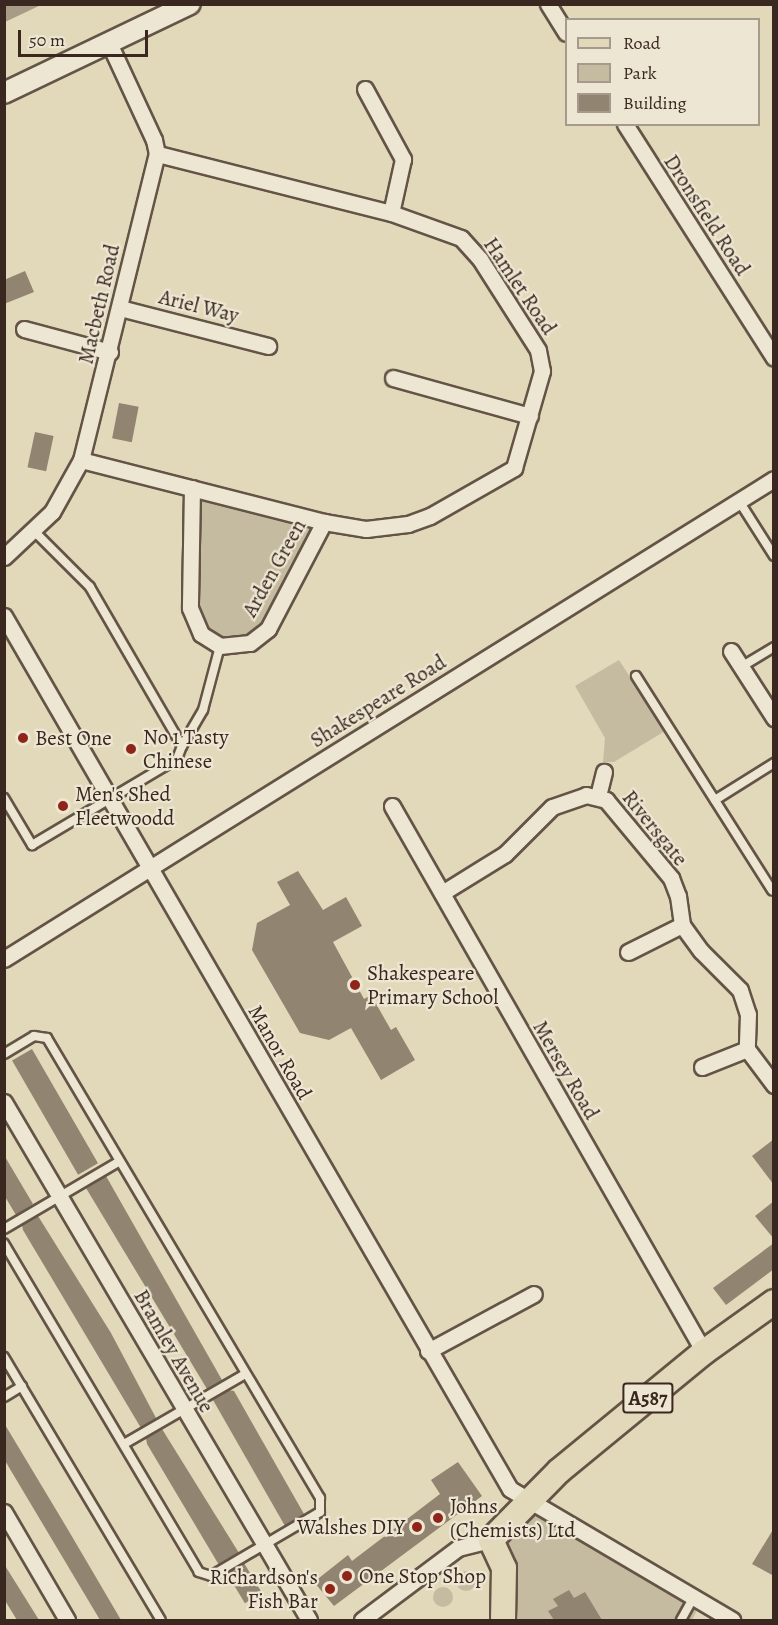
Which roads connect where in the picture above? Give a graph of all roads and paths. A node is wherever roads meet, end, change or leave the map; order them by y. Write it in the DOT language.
graph roads {
  1 [pos="190,4"];
  2 [pos="548,4"];
  3 [pos="565,30"];
  4 [pos="109,43"];
  5 [pos="365,89"];
  6 [pos="4,93"];
  7 [pos="626,126"];
  8 [pos="157,154"];
  9 [pos="391,213"];
  10 [pos="120,308"];
  11 [pos="24,329"];
  12 [pos="268,346"];
  13 [pos="110,352"];
  14 [pos="774,358"];
  15 [pos="393,378"];
  16 [pos="531,416"];
  17 [pos="81,460"];
  18 [pos="774,479"];
  19 [pos="192,488"];
  20 [pos="739,501"];
  21 [pos="324,522"];
  22 [pos="34,532"];
  23 [pos="774,556"];
  24 [pos="4,557"];
  25 [pos="4,616"];
  26 [pos="220,646"];
  27 [pos="774,647"];
  28 [pos="731,651"];
  29 [pos="741,667"];
  30 [pos="636,676"];
  31 [pos="774,718"];
  32 [pos="182,746"];
  33 [pos="774,763"];
  34 [pos="604,772"];
  35 [pos="598,796"];
  36 [pos="4,798"];
  37 [pos="110,799"];
  38 [pos="716,800"];
  39 [pos="392,806"];
  40 [pos="149,867"];
  41 [pos="772,890"];
  42 [pos="442,892"];
  43 [pos="681,924"];
  44 [pos="628,952"];
  45 [pos="4,959"];
  46 [pos="747,1049"];
  47 [pos="4,1054"];
  48 [pos="702,1067"];
  49 [pos="772,1080"];
  50 [pos="4,1102"];
  51 [pos="120,1161"];
  52 [pos="60,1197"];
  53 [pos="4,1229"];
  54 [pos="4,1243"];
  55 [pos="534,1294"];
  56 [pos="769,1309"];
  57 [pos="428,1352"];
  58 [pos="704,1353"];
  59 [pos="4,1357"];
  60 [pos="245,1374"];
  61 [pos="22,1386"];
  62 [pos="4,1396"];
  63 [pos="183,1410"];
  64 [pos="124,1444"];
  65 [pos="529,1502"];
  66 [pos="4,1512"];
  67 [pos="491,1540"];
  68 [pos="265,1545"];
  69 [pos="693,1598"];
  70 [pos="67,1620"];
  71 [pos="161,1620"];
  72 [pos="309,1620"];
  73 [pos="362,1620"];
  74 [pos="503,1620"];
  75 [pos="681,1620"];
  76 [pos="732,1620"];
  1 -- 4 [label="street"];
  2 -- 3 [label="street"];
  4 -- 6 [label="street"];
  4 -- 8 [label="street"];
  5 -- 9 [label="street"];
  7 -- 14 [label="street, Dronsfield Road"];
  8 -- 9 [label="street, Hamlet Road"];
  8 -- 10 [label="street, Macbeth Road"];
  9 -- 16 [label="street, Hamlet Road"];
  10 -- 12 [label="street, Ariel Way"];
  10 -- 13 [label="street, Macbeth Road"];
  11 -- 13 [label="street"];
  13 -- 17 [label="street, Macbeth Road"];
  15 -- 16 [label="street"];
  16 -- 21 [label="street, Hamlet Road"];
  17 -- 19 [label="street, Hamlet Road"];
  17 -- 22 [label="street, Macbeth Road"];
  18 -- 20 [label="street, Shakespeare Road"];
  19 -- 21 [label="street, Hamlet Road"];
  19 -- 26 [label="street"];
  20 -- 23 [label="lane"];
  20 -- 40 [label="street, Shakespeare Road"];
  21 -- 26 [label="street, Arden Green"];
  22 -- 24 [label="street, Macbeth Road"];
  22 -- 32 [label="lane"];
  25 -- 37 [label="street, Manor Road"];
  26 -- 32 [label="lane"];
  27 -- 29 [label="lane"];
  28 -- 29 [label="street"];
  29 -- 31 [label="street"];
  30 -- 38 [label="lane"];
  32 -- 37 [label="lane"];
  33 -- 38 [label="lane"];
  34 -- 35 [label="street, Riversgate"];
  35 -- 42 [label="street, Riversgate"];
  35 -- 43 [label="street, Riversgate"];
  36 -- 37 [label="lane"];
  37 -- 40 [label="street, Manor Road"];
  38 -- 41 [label="lane"];
  39 -- 42 [label="street, Mersey Road"];
  40 -- 45 [label="street, Shakespeare Road"];
  40 -- 57 [label="street, Manor Road"];
  42 -- 58 [label="street, Mersey Road"];
  43 -- 44 [label="street"];
  43 -- 46 [label="street, Riversgate"];
  46 -- 48 [label="street"];
  46 -- 49 [label="street"];
  47 -- 51 [label="lane"];
  50 -- 52 [label="street, Bramley Avenue"];
  51 -- 52 [label="lane"];
  51 -- 60 [label="lane"];
  52 -- 53 [label="lane"];
  52 -- 63 [label="street, Bramley Avenue"];
  54 -- 64 [label="lane"];
  55 -- 57 [label="street"];
  56 -- 58 [label="main road, A587"];
  57 -- 65 [label="street, Manor Road"];
  58 -- 65 [label="main road, A587"];
  59 -- 61 [label="lane"];
  60 -- 63 [label="lane"];
  60 -- 68 [label="lane"];
  61 -- 62 [label="lane"];
  61 -- 71 [label="lane"];
  63 -- 64 [label="lane"];
  63 -- 68 [label="street, Bramley Avenue"];
  64 -- 68 [label="lane"];
  65 -- 67 [label="main road, A587"];
  65 -- 69 [label="street, Manor Road"];
  66 -- 70 [label="street"];
  67 -- 73 [label="street"];
  67 -- 74 [label="main road"];
  68 -- 72 [label="street, Bramley Avenue"];
  69 -- 75 [label="lane"];
  69 -- 76 [label="street, Manor Road"];
}
